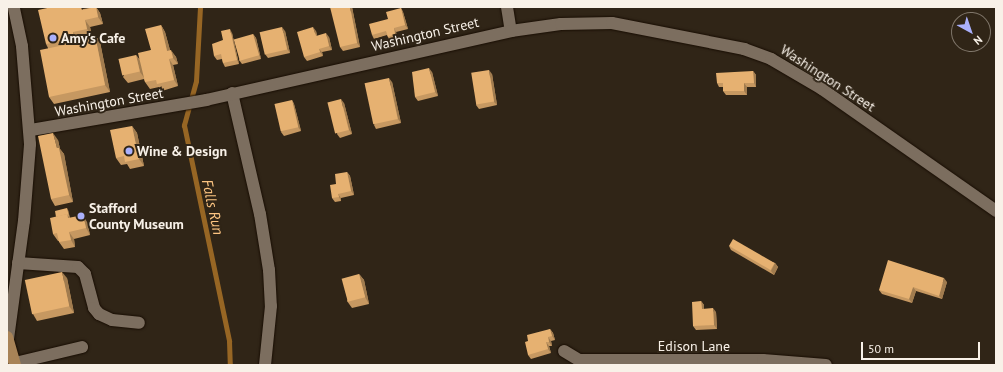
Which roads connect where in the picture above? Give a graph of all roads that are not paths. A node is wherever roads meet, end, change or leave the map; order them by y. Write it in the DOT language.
graph roads {
  1 [pos="14,7"];
  2 [pos="506,7"];
  3 [pos="510,31"];
  4 [pos="232,93"];
  5 [pos="31,130"];
  6 [pos="996,211"];
  7 [pos="18,263"];
  8 [pos="139,323"];
  9 [pos="8,338"];
  10 [pos="82,347"];
  11 [pos="564,351"];
  12 [pos="15,364"];
  13 [pos="265,365"];
  14 [pos="826,365"];
  1 -- 5 [label="street"];
  2 -- 3 [label="street"];
  3 -- 4 [label="street, Washington Street"];
  3 -- 6 [label="street, Washington Street"];
  4 -- 5 [label="street, Washington Street"];
  4 -- 13 [label="street"];
  5 -- 7 [label="street"];
  7 -- 8 [label="street"];
  7 -- 9 [label="street"];
  9 -- 12 [label="main road"];
  10 -- 12 [label="street"];
  11 -- 14 [label="street, Edison Lane"];
}
